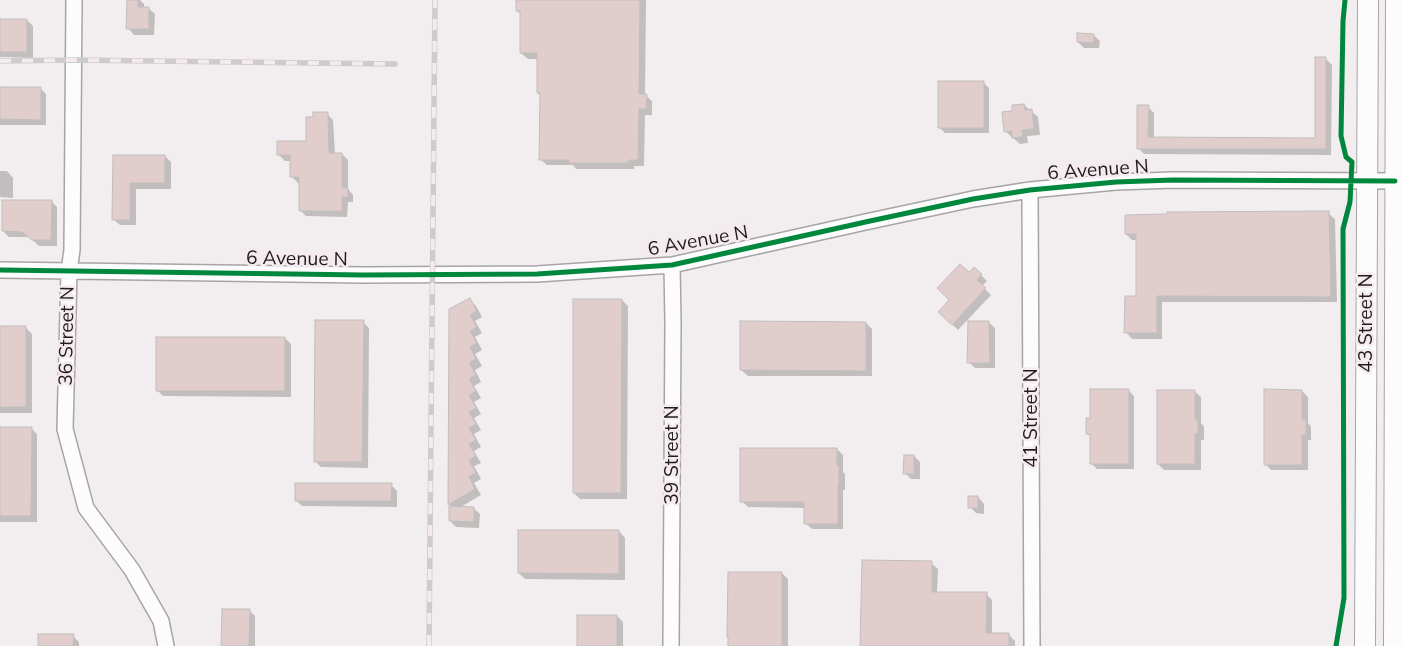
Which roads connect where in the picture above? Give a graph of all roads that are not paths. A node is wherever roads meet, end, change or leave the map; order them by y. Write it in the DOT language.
graph roads {
  1 [pos="74,0"];
  2 [pos="1368,0"];
  3 [pos="1396,0"];
  4 [pos="1367,181"];
  5 [pos="1395,181"];
  6 [pos="1030,190"];
  7 [pos="672,265"];
  8 [pos="0,270"];
  9 [pos="68,271"];
  10 [pos="1394,395"];
  11 [pos="166,646"];
  12 [pos="671,646"];
  13 [pos="1032,646"];
  14 [pos="1364,646"];
  15 [pos="1394,646"];
  1 -- 9 [label="street, 36 Street N"];
  2 -- 4 [label="main road, 43 Street N"];
  3 -- 5 [label="main road, 43 Street N"];
  4 -- 5 [label="street, 6 Avenue N"];
  4 -- 6 [label="street, 6 Avenue N"];
  4 -- 10 [label="main road"];
  4 -- 14 [label="main road, 43 Street N"];
  5 -- 10 [label="main road, 43 Street N"];
  6 -- 7 [label="street, 6 Avenue N"];
  6 -- 13 [label="street, 41 Street N"];
  7 -- 9 [label="street, 6 Avenue N"];
  7 -- 12 [label="street, 39 Street N"];
  8 -- 9 [label="street, 6 Avenue N"];
  9 -- 11 [label="street, 36 Street N"];
  10 -- 15 [label="main road, 43 Street N"];
}
